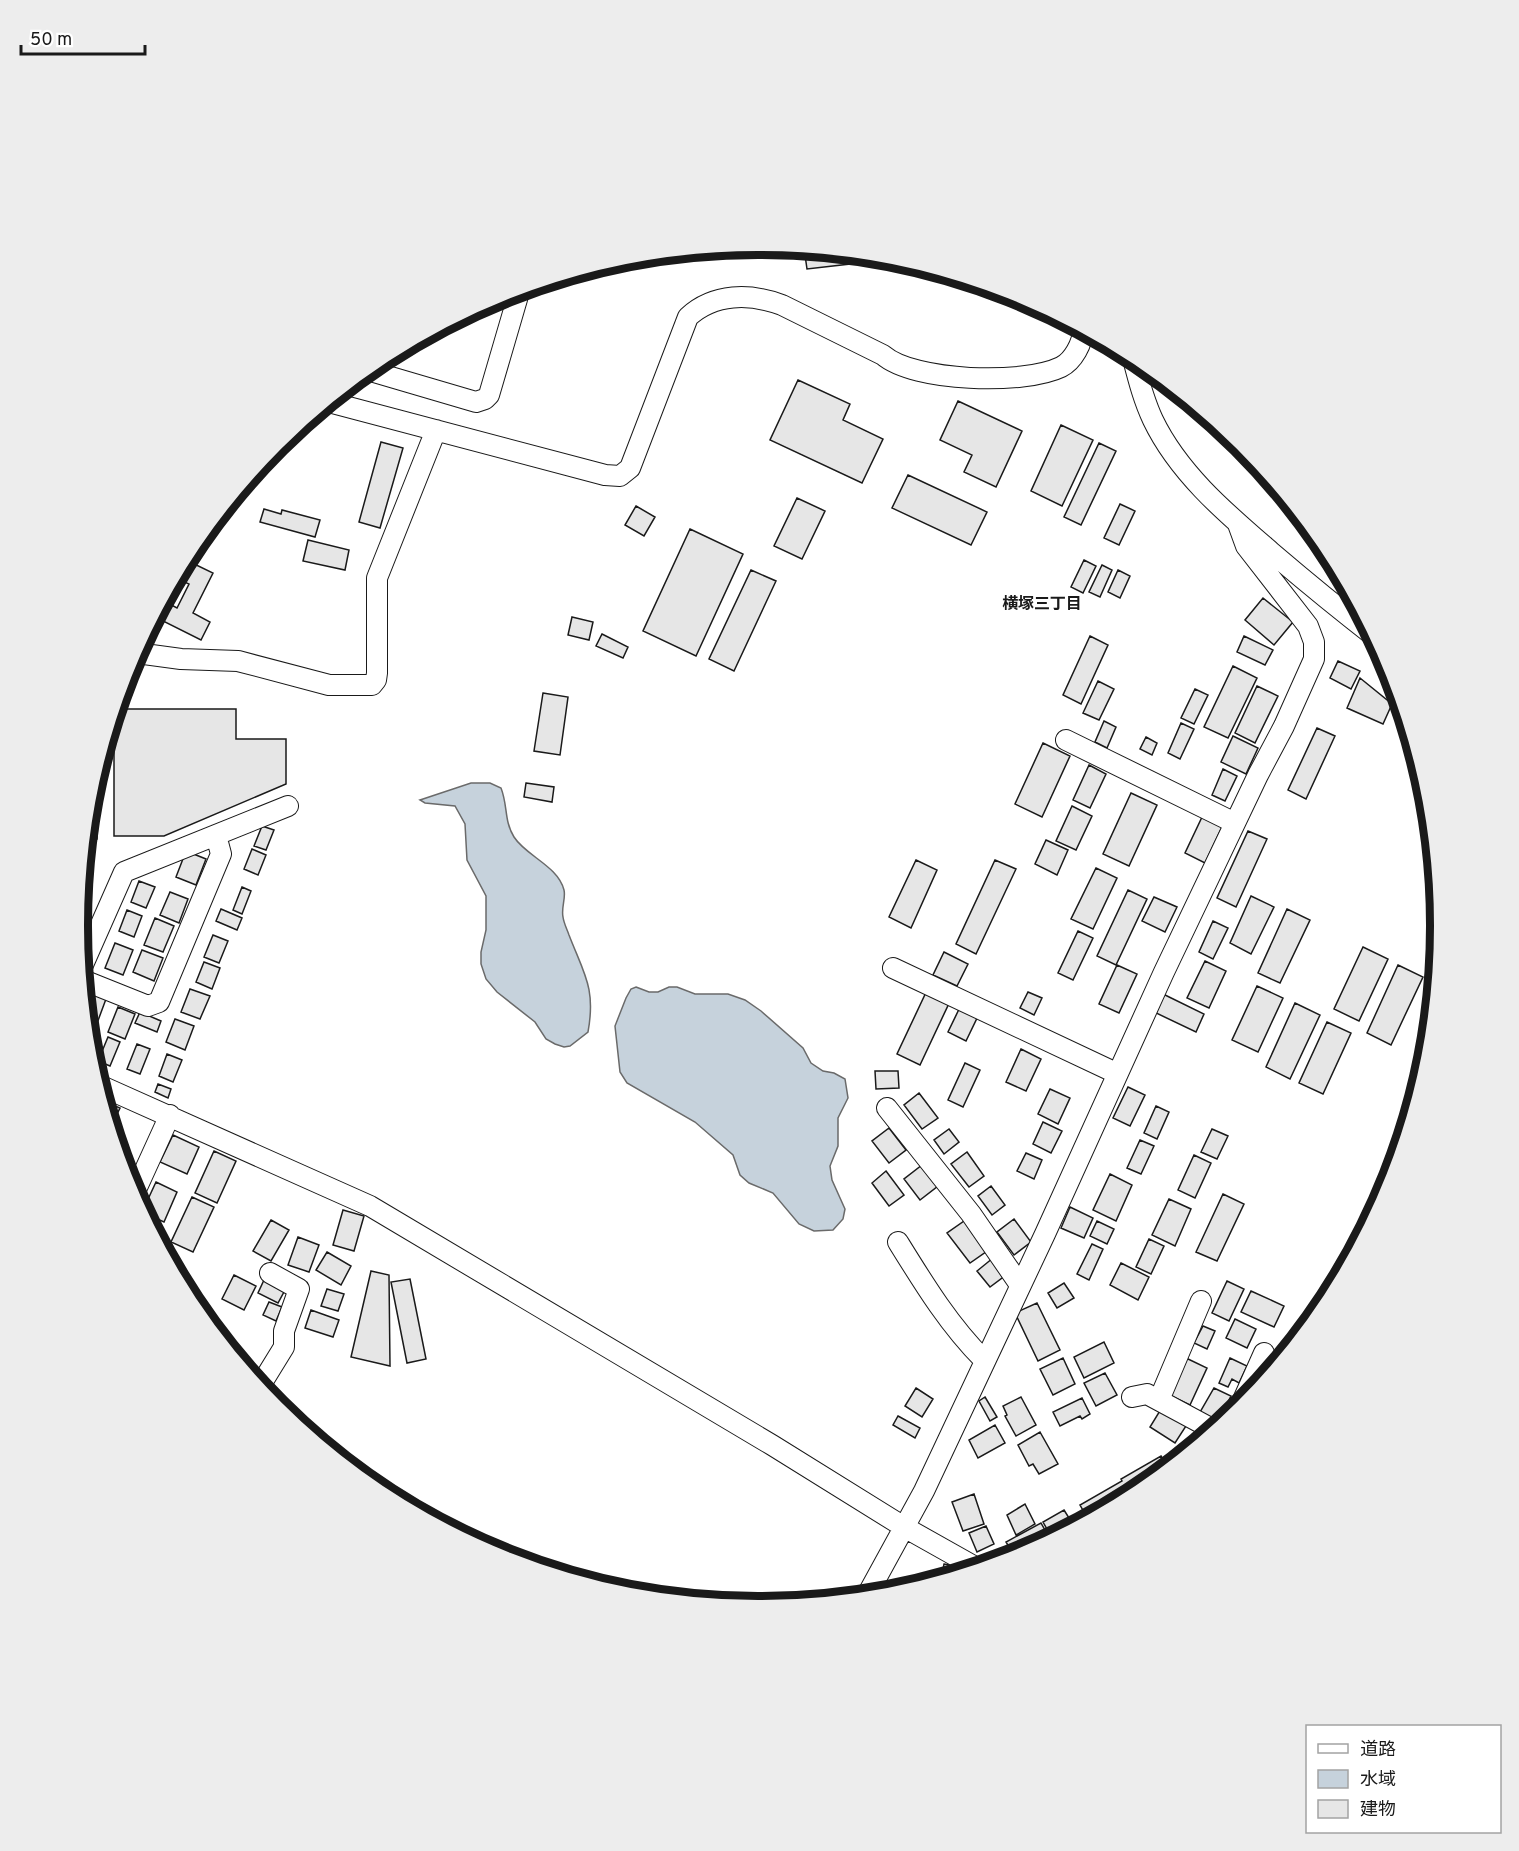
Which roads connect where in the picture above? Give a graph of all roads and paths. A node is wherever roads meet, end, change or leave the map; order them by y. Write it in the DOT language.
graph roads {
  1 [pos="517,301"];
  2 [pos="1082,337"];
  3 [pos="1136,371"];
  4 [pos="379,374"];
  5 [pos="337,404"];
  6 [pos="436,430"];
  7 [pos="1238,524"];
  8 [pos="1358,624"];
  9 [pos="147,654"];
  10 [pos="1066,740"];
  11 [pos="288,806"];
  12 [pos="1235,823"];
  13 [pos="216,835"];
  14 [pos="89,951"];
  15 [pos="893,968"];
  16 [pos="91,984"];
  17 [pos="1116,1073"];
  18 [pos="109,1089"];
  19 [pos="887,1108"];
  20 [pos="170,1115"];
  21 [pos="140,1181"];
  22 [pos="898,1242"];
  23 [pos="270,1273"];
  24 [pos="1020,1286"];
  25 [pos="1201,1302"];
  26 [pos="1264,1353"];
  27 [pos="984,1360"];
  28 [pos="265,1378"];
  29 [pos="1251,1382"];
  30 [pos="1132,1397"];
  31 [pos="1160,1400"];
  32 [pos="1206,1426"];
  33 [pos="904,1527"];
  34 [pos="969,1563"];
  35 [pos="871,1587"];
  1 -- 4 [label="street"];
  2 -- 6 [label="street"];
  3 -- 7 [label="street"];
  5 -- 6 [label="street"];
  6 -- 9 [label="street"];
  7 -- 8 [label="street"];
  7 -- 12 [label="street"];
  10 -- 12 [label="street"];
  11 -- 13 [label="street"];
  12 -- 17 [label="street"];
  13 -- 14 [label="street"];
  13 -- 16 [label="street"];
  15 -- 17 [label="street"];
  17 -- 24 [label="street"];
  18 -- 20 [label="street"];
  19 -- 24 [label="street"];
  20 -- 21 [label="street"];
  20 -- 33 [label="street"];
  22 -- 27 [label="street"];
  23 -- 28 [label="street"];
  24 -- 27 [label="street"];
  25 -- 31 [label="street"];
  26 -- 29 [label="street"];
  27 -- 33 [label="street"];
  30 -- 31 [label="street"];
  31 -- 32 [label="street"];
  33 -- 34 [label="street"];
  33 -- 35 [label="street"];
}
